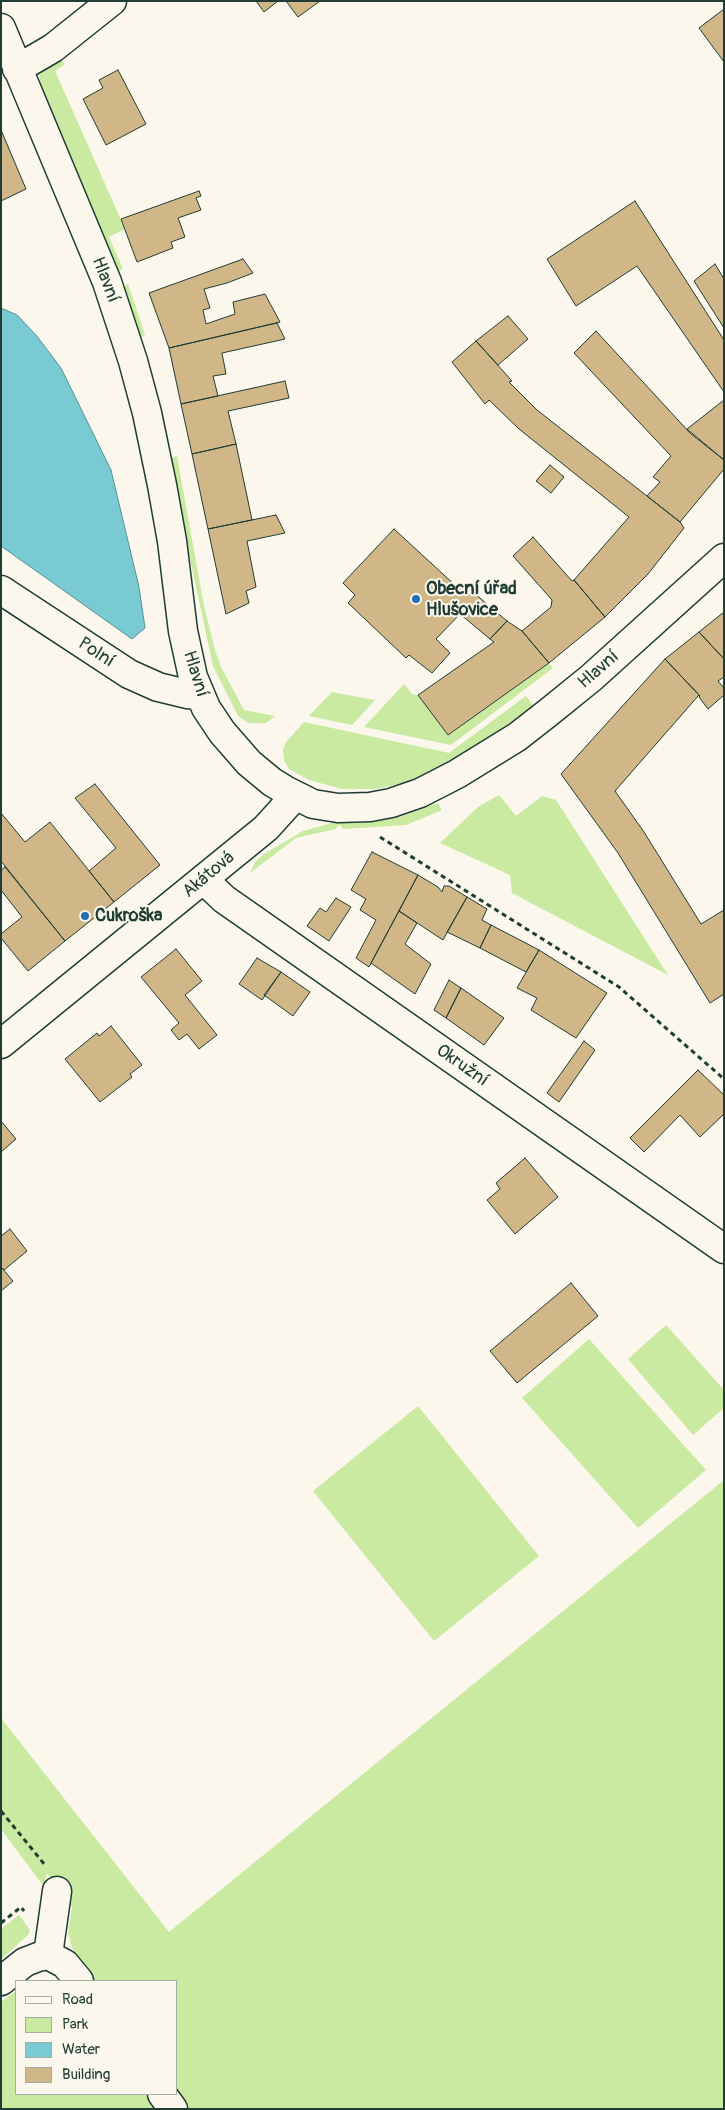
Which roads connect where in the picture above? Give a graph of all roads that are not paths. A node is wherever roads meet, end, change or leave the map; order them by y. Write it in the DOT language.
graph roads {
  1 [pos="112,1"];
  2 [pos="1,28"];
  3 [pos="17,69"];
  4 [pos="724,558"];
  5 [pos="1,590"];
  6 [pos="199,695"];
  7 [pos="295,796"];
  8 [pos="204,880"];
  9 [pos="1,1044"];
  10 [pos="724,1249"];
  11 [pos="58,1891"];
  12 [pos="48,1955"];
  13 [pos="78,1980"];
  14 [pos="1,1981"];
  15 [pos="163,2095"];
  16 [pos="174,2109"];
  1 -- 3 [label="street"];
  2 -- 3 [label="street, Hlavní"];
  3 -- 6 [label="street, Hlavní"];
  4 -- 7 [label="street, Hlavní"];
  5 -- 6 [label="street, Polní"];
  6 -- 7 [label="street, Hlavní"];
  7 -- 8 [label="street, Akátová"];
  8 -- 9 [label="street, Akátová"];
  8 -- 10 [label="street, Okružní"];
  11 -- 12 [label="street"];
  12 -- 13 [label="street"];
  12 -- 14 [label="street"];
  15 -- 16 [label="street"];
}
